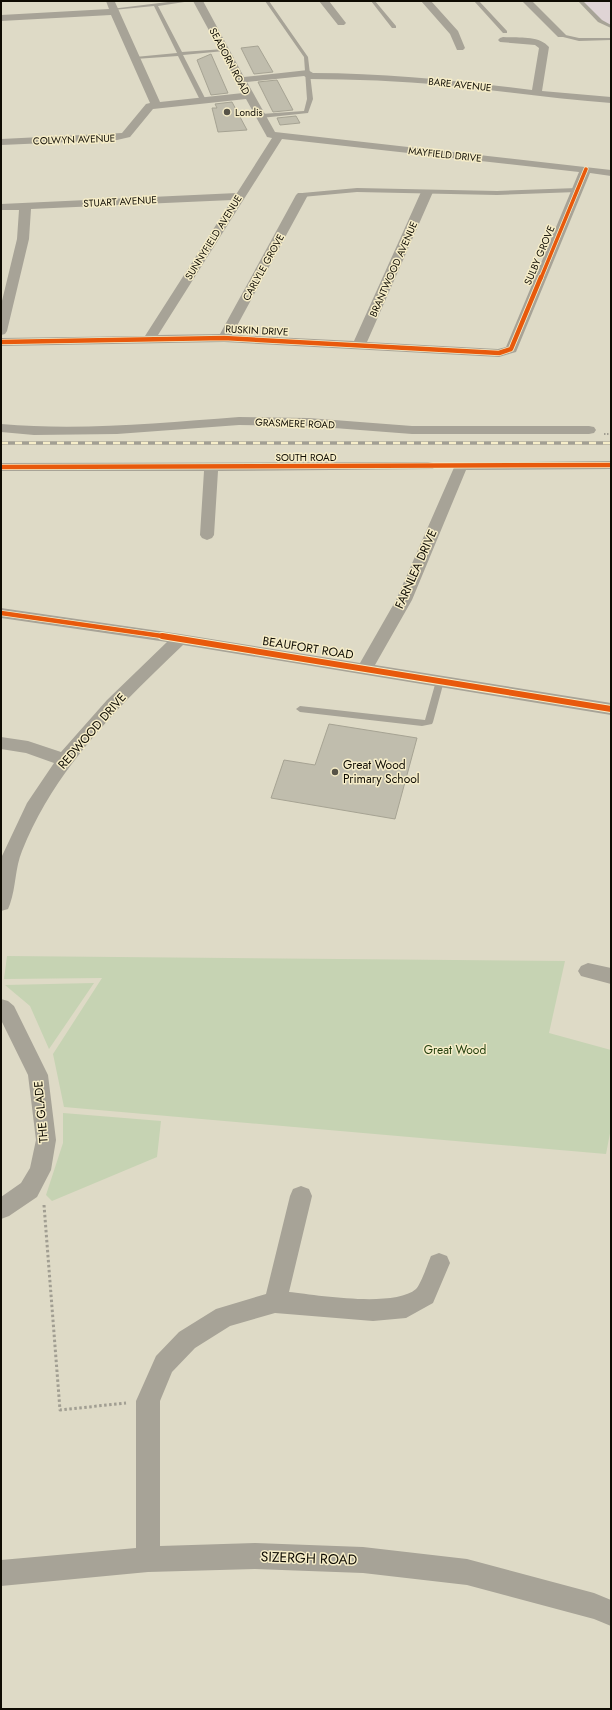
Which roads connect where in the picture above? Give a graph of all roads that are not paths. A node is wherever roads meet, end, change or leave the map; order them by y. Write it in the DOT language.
graph roads {
  1 [pos="189,1"];
  2 [pos="198,1"];
  3 [pos="267,1"];
  4 [pos="324,1"];
  5 [pos="373,1"];
  6 [pos="426,1"];
  7 [pos="476,1"];
  8 [pos="527,1"];
  9 [pos="580,1"];
  10 [pos="155,4"];
  11 [pos="112,7"];
  12 [pos="1,18"];
  13 [pos="341,23"];
  14 [pos="394,27"];
  15 [pos="611,27"];
  16 [pos="561,35"];
  17 [pos="504,36"];
  18 [pos="611,39"];
  19 [pos="460,48"];
  20 [pos="224,50"];
  21 [pos="180,54"];
  22 [pos="135,58"];
  23 [pos="308,74"];
  24 [pos="241,80"];
  25 [pos="537,93"];
  26 [pos="249,96"];
  27 [pos="204,100"];
  28 [pos="611,100"];
  29 [pos="156,104"];
  30 [pos="261,116"];
  31 [pos="278,137"];
  32 [pos="1,142"];
  33 [pos="586,169"];
  34 [pos="611,173"];
  35 [pos="577,190"];
  36 [pos="427,192"];
  37 [pos="239,196"];
  38 [pos="302,196"];
  39 [pos="25,206"];
  40 [pos="1,207"];
  41 [pos="5,300"];
  42 [pos="1,331"];
  43 [pos="150,338"];
  44 [pos="224,338"];
  45 [pos="1,342"];
  46 [pos="359,345"];
  47 [pos="511,349"];
  48 [pos="1,428"];
  49 [pos="589,430"];
  50 [pos="611,465"];
  51 [pos="428,466"];
  52 [pos="211,467"];
  53 [pos="1,468"];
  54 [pos="207,535"];
  55 [pos="1,613"];
  56 [pos="180,639"];
  57 [pos="365,668"];
  58 [pos="440,681"];
  59 [pos="300,709"];
  60 [pos="611,709"];
  61 [pos="1,743"];
  62 [pos="65,760"];
  63 [pos="1,904"];
  64 [pos="588,972"];
  65 [pos="611,976"];
  66 [pos="1,1007"];
  67 [pos="301,1196"];
  68 [pos="1,1209"];
  69 [pos="439,1263"];
  70 [pos="275,1302"];
  71 [pos="148,1558"];
  72 [pos="1,1573"];
  73 [pos="611,1613"];
  1 -- 10 [label="lane"];
  2 -- 20 [label="street, SEABORN ROAD"];
  3 -- 23 [label="lane"];
  4 -- 13 [label="street"];
  5 -- 14 [label="lane"];
  6 -- 19 [label="street"];
  7 -- 17 [label="lane"];
  8 -- 16 [label="street"];
  9 -- 15 [label="lane"];
  10 -- 11 [label="lane"];
  10 -- 21 [label="lane"];
  11 -- 12 [label="street"];
  11 -- 22 [label="street"];
  16 -- 18 [label="lane"];
  17 -- 25 [label="street"];
  20 -- 21 [label="lane"];
  20 -- 24 [label="street, SEABORN ROAD"];
  21 -- 22 [label="lane"];
  21 -- 27 [label="lane"];
  22 -- 29 [label="street"];
  23 -- 24 [label="street, BARE AVENUE"];
  23 -- 25 [label="street, BARE AVENUE"];
  23 -- 30 [label="lane"];
  24 -- 26 [label="street, SEABORN ROAD"];
  25 -- 28 [label="street, BARE AVENUE"];
  26 -- 27 [label="street"];
  26 -- 30 [label="street, SEABORN ROAD"];
  27 -- 29 [label="street"];
  29 -- 32 [label="street, COLWYN AVENUE"];
  30 -- 31 [label="street, SEABORN ROAD"];
  31 -- 33 [label="street, MAYFIELD DRIVE"];
  31 -- 37 [label="street, SUNNYFIELD AVENUE"];
  33 -- 34 [label="street, MAYFIELD DRIVE"];
  33 -- 35 [label="street, SULBY GROVE"];
  35 -- 36 [label="lane"];
  35 -- 47 [label="street, SULBY GROVE"];
  36 -- 38 [label="lane"];
  36 -- 46 [label="street, BRANTWOOD AVENUE"];
  37 -- 39 [label="street, STUART AVENUE"];
  37 -- 43 [label="street, SUNNYFIELD AVENUE"];
  38 -- 44 [label="street, CARLYLE GROVE"];
  39 -- 40 [label="street, STUART AVENUE"];
  39 -- 41 [label="street"];
  41 -- 42 [label="street"];
  43 -- 44 [label="street, RUSKIN DRIVE"];
  43 -- 45 [label="street, RUSKIN DRIVE"];
  44 -- 46 [label="street, RUSKIN DRIVE"];
  46 -- 47 [label="street, RUSKIN DRIVE"];
  48 -- 49 [label="street, GRASMERE ROAD"];
  50 -- 57 [label="street, FARNLEA DRIVE"];
  51 -- 52 [label="street, SOUTH ROAD"];
  52 -- 53 [label="street, SOUTH ROAD"];
  52 -- 54 [label="street"];
  55 -- 56 [label="street, BEAUFORT ROAD"];
  56 -- 57 [label="street, BEAUFORT ROAD"];
  56 -- 62 [label="street, REDWOOD DRIVE"];
  57 -- 58 [label="street, BEAUFORT ROAD"];
  58 -- 59 [label="lane"];
  58 -- 60 [label="street, BEAUFORT ROAD"];
  61 -- 62 [label="street"];
  62 -- 63 [label="street, REDWOOD DRIVE"];
  64 -- 65 [label="street"];
  66 -- 68 [label="street, THE GLADE"];
  67 -- 70 [label="street"];
  69 -- 70 [label="street"];
  70 -- 71 [label="street"];
  71 -- 72 [label="street, SIZERGH ROAD"];
  71 -- 73 [label="street, SIZERGH ROAD"];
}
